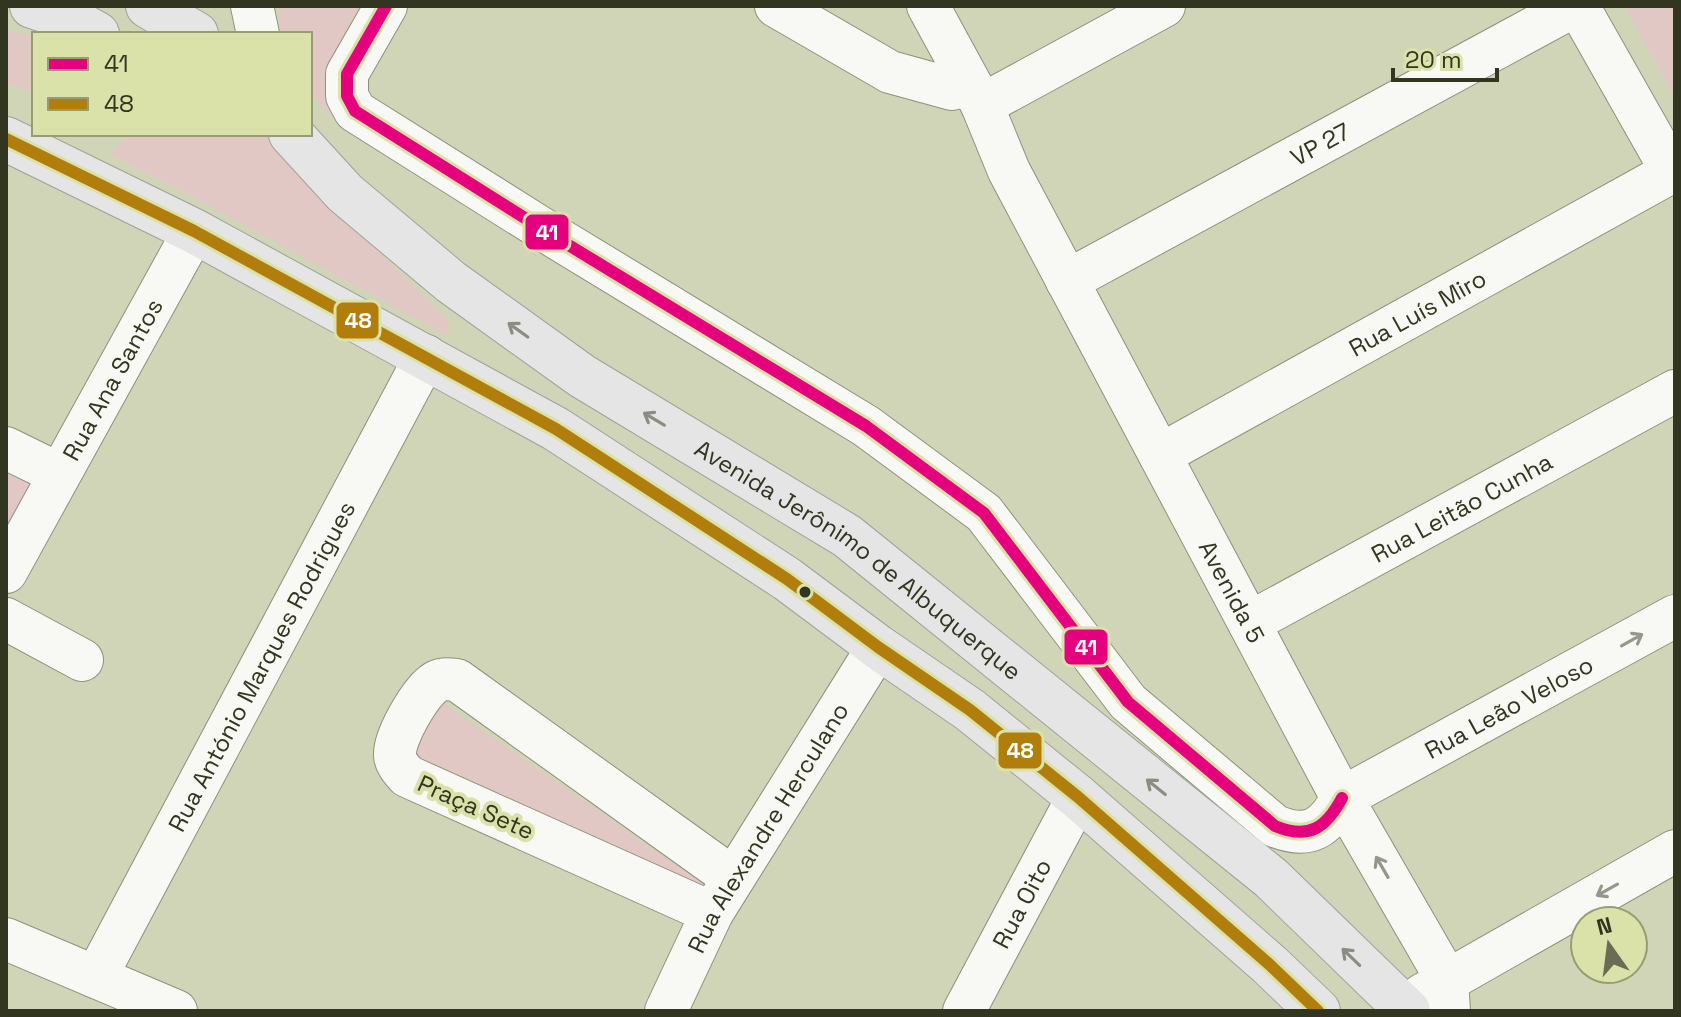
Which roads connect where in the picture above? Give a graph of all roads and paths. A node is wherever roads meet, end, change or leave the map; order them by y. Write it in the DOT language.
graph roads {
  1 [pos="32,6"];
  2 [pos="148,6"];
  3 [pos="252,6"];
  4 [pos="386,6"];
  5 [pos="776,6"];
  6 [pos="905,6"];
  7 [pos="928,6"];
  8 [pos="1164,6"];
  9 [pos="1576,6"];
  10 [pos="93,32"];
  11 [pos="193,32"];
  12 [pos="258,32"];
  13 [pos="967,97"];
  14 [pos="6,127"];
  15 [pos="32,133"];
  16 [pos="293,136"];
  17 [pos="6,139"];
  18 [pos="1673,171"];
  19 [pos="194,231"];
  20 [pos="1067,281"];
  21 [pos="426,356"];
  22 [pos="1675,391"];
  23 [pos="6,448"];
  24 [pos="1160,455"];
  25 [pos="59,474"];
  26 [pos="6,572"];
  27 [pos="1675,616"];
  28 [pos="6,619"];
  29 [pos="1249,623"];
  30 [pos="878,647"];
  31 [pos="82,660"];
  32 [pos="1128,702"];
  33 [pos="1097,739"];
  34 [pos="1078,797"];
  35 [pos="1342,798"];
  36 [pos="1675,851"];
  37 [pos="733,878"];
  38 [pos="712,913"];
  39 [pos="6,939"];
  40 [pos="96,977"];
  41 [pos="1448,995"];
  42 [pos="1406,1009"];
  43 [pos="176,1011"];
  44 [pos="666,1011"];
  45 [pos="964,1011"];
  46 [pos="1318,1011"];
  1 -- 10 [label="main road"];
  2 -- 11 [label="main road"];
  3 -- 12 [label="street"];
  4 -- 32 [label="street"];
  5 -- 13 [label="street"];
  6 -- 13 [label="street, Avenida 5"];
  7 -- 13 [label="street, Avenida 5"];
  8 -- 13 [label="street"];
  9 -- 18 [label="street"];
  9 -- 20 [label="street, VP 27"];
  13 -- 20 [label="street, Avenida 5"];
  14 -- 15 [label="main road"];
  33 -- 16 [label="main road, Avenida Jerônimo de Albuquerque, one-way"];
  17 -- 19 [label="main road"];
  18 -- 24 [label="street, Rua Luís Miro"];
  19 -- 21 [label="main road"];
  19 -- 25 [label="street, Rua Ana Santos"];
  20 -- 24 [label="street, Avenida 5"];
  21 -- 30 [label="main road"];
  21 -- 40 [label="street, Rua António Marques Rodrigues"];
  22 -- 29 [label="street, Rua Leitão Cunha"];
  23 -- 25 [label="street, Rua Ana Santos"];
  24 -- 29 [label="street, Avenida 5"];
  25 -- 26 [label="street"];
  35 -- 27 [label="street, Rua Leão Veloso, one-way"];
  28 -- 31 [label="street"];
  29 -- 35 [label="street, Avenida 5"];
  30 -- 34 [label="main road"];
  30 -- 37 [label="street, Rua Alexandre Herculano"];
  32 -- 33 [label="street"];
  32 -- 35 [label="street, Rua Leão Veloso"];
  42 -- 33 [label="main road, Avenida Jerônimo de Albuquerque, one-way"];
  34 -- 45 [label="street, Rua Oito"];
  34 -- 46 [label="main road"];
  41 -- 35 [label="street, Avenida 5, one-way"];
  36 -- 41 [label="street, one-way"];
  37 -- 38 [label="street, Rua Alexandre Herculano"];
  37 -- 38 [label="street, Praça Sete"];
  38 -- 44 [label="street, Rua Alexandre Herculano"];
  39 -- 40 [label="street"];
  40 -- 43 [label="street"];
  41 -- 42 [label="street"];
}
